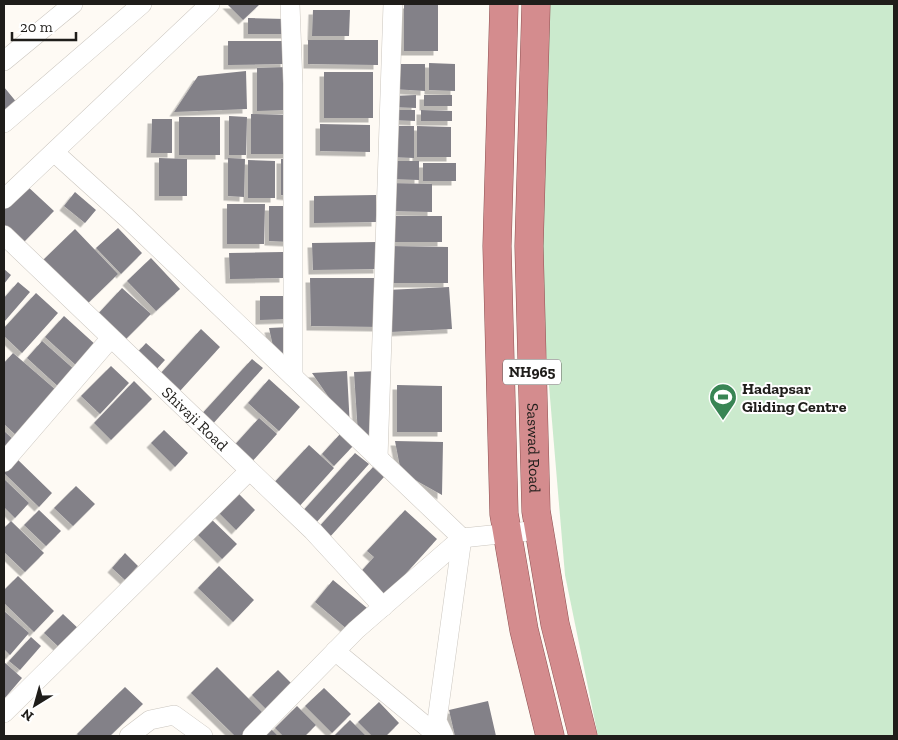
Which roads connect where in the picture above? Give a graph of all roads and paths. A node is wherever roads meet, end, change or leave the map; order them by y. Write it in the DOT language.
graph roads {
  1 [pos="73,4"];
  2 [pos="142,4"];
  3 [pos="210,4"];
  4 [pos="290,4"];
  5 [pos="393,4"];
  6 [pos="504,4"];
  7 [pos="536,4"];
  8 [pos="4,62"];
  9 [pos="4,123"];
  10 [pos="54,152"];
  11 [pos="4,199"];
  12 [pos="4,234"];
  13 [pos="110,339"];
  14 [pos="293,376"];
  15 [pos="378,458"];
  16 [pos="4,462"];
  17 [pos="249,471"];
  18 [pos="539,530"];
  19 [pos="507,534"];
  20 [pos="462,538"];
  21 [pos="382,607"];
  22 [pos="335,651"];
  23 [pos="4,713"];
  24 [pos="130,736"];
  25 [pos="203,736"];
  26 [pos="252,736"];
  27 [pos="438,736"];
  28 [pos="444,736"];
  29 [pos="550,736"];
  30 [pos="583,736"];
  1 -- 8 [label="street"];
  2 -- 9 [label="street"];
  3 -- 10 [label="street"];
  4 -- 14 [label="street"];
  5 -- 15 [label="street"];
  6 -- 19 [label="highway, Saswad Road / NH965"];
  7 -- 18 [label="highway, Saswad Road / NH965"];
  10 -- 11 [label="street"];
  10 -- 14 [label="street"];
  12 -- 13 [label="street, Shivaji Road"];
  13 -- 16 [label="street"];
  13 -- 17 [label="street, Shivaji Road"];
  14 -- 15 [label="street"];
  15 -- 20 [label="street"];
  17 -- 21 [label="street, Shivaji Road"];
  17 -- 23 [label="street"];
  18 -- 19 [label="street"];
  18 -- 30 [label="highway, Saswad Road / NH965"];
  19 -- 20 [label="street"];
  19 -- 29 [label="highway, Saswad Road / NH965"];
  20 -- 21 [label="street"];
  20 -- 28 [label="street"];
  21 -- 22 [label="street"];
  22 -- 26 [label="street"];
  22 -- 27 [label="street"];
  24 -- 25 [label="street"];
}
